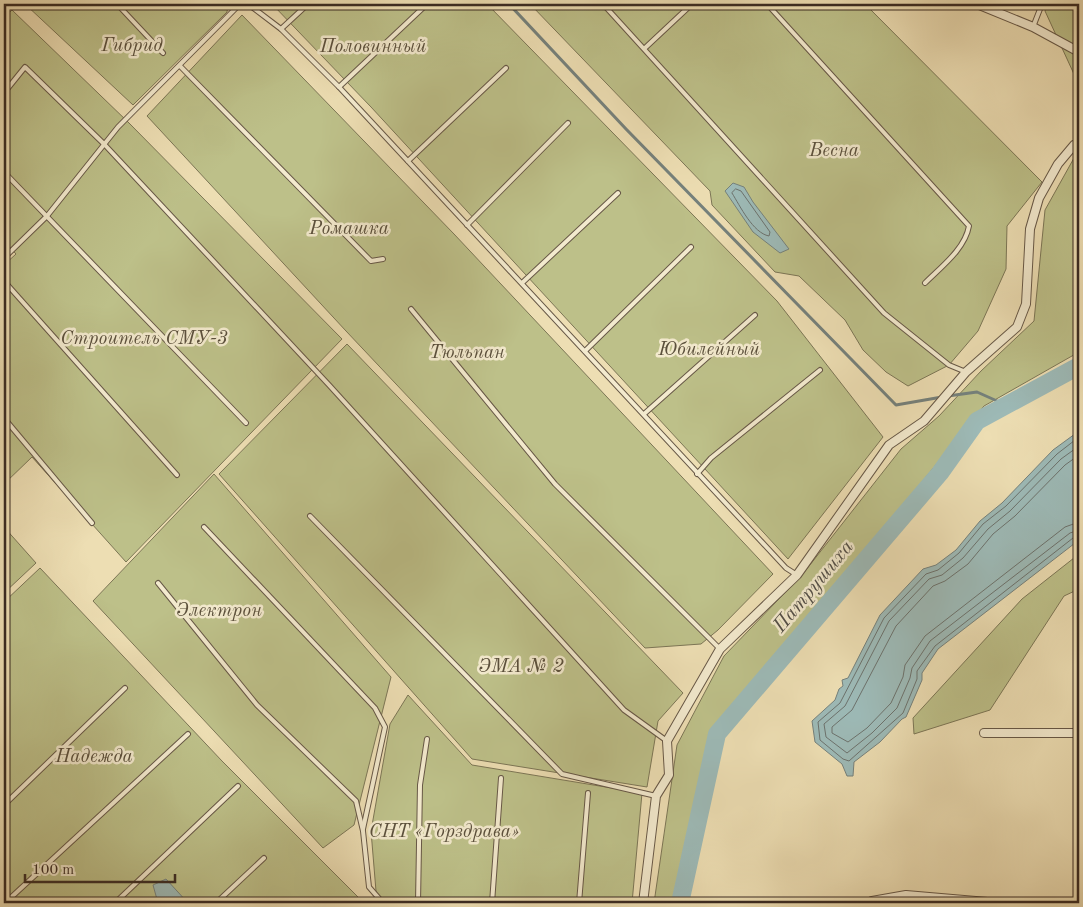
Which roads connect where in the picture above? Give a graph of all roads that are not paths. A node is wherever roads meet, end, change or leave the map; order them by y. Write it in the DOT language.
graph roads {
  1 [pos="117,4"];
  2 [pos="240,4"];
  3 [pos="248,4"];
  4 [pos="308,4"];
  5 [pos="428,4"];
  6 [pos="603,4"];
  7 [pos="692,4"];
  8 [pos="767,4"];
  9 [pos="976,4"];
  10 [pos="1042,4"];
  11 [pos="1033,27"];
  12 [pos="281,29"];
  13 [pos="645,48"];
  14 [pos="1079,52"];
  15 [pos="163,53"];
  16 [pos="180,66"];
  17 [pos="506,68"];
  18 [pos="338,87"];
  19 [pos="4,93"];
  20 [pos="568,123"];
  21 [pos="1079,143"];
  22 [pos="104,144"];
  23 [pos="408,161"];
  24 [pos="4,172"];
  25 [pos="618,194"];
  26 [pos="46,216"];
  27 [pos="467,225"];
  28 [pos="691,248"];
  29 [pos="4,258"];
  30 [pos="383,259"];
  31 [pos="4,281"];
  32 [pos="522,283"];
  33 [pos="925,283"];
  34 [pos="411,309"];
  35 [pos="755,315"];
  36 [pos="585,352"];
  37 [pos="820,370"];
  38 [pos="966,372"];
  39 [pos="644,414"];
  40 [pos="4,418"];
  41 [pos="246,423"];
  42 [pos="697,474"];
  43 [pos="177,475"];
  44 [pos="310,516"];
  45 [pos="92,522"];
  46 [pos="204,527"];
  47 [pos="797,575"];
  48 [pos="158,583"];
  49 [pos="720,649"];
  50 [pos="125,688"];
  51 [pos="984,733"];
  52 [pos="1079,733"];
  53 [pos="188,734"];
  54 [pos="427,739"];
  55 [pos="667,741"];
  56 [pos="500,778"];
  57 [pos="238,786"];
  58 [pos="588,793"];
  59 [pos="656,796"];
  60 [pos="4,805"];
  61 [pos="363,831"];
  62 [pos="264,858"];
  63 [pos="5,903"];
  64 [pos="115,903"];
  65 [pos="216,903"];
  66 [pos="383,903"];
  67 [pos="418,903"];
  68 [pos="492,903"];
  69 [pos="579,903"];
  70 [pos="643,903"];
  71 [pos="872,903"];
  72 [pos="999,903"];
  1 -- 15 [label="lane"];
  2 -- 16 [label="lane"];
  3 -- 12 [label="lane"];
  4 -- 12 [label="lane"];
  5 -- 18 [label="lane"];
  6 -- 13 [label="lane"];
  7 -- 13 [label="lane"];
  8 -- 33 [label="lane"];
  9 -- 11 [label="street"];
  10 -- 11 [label="lane"];
  11 -- 14 [label="street"];
  12 -- 18 [label="lane"];
  13 -- 38 [label="lane"];
  16 -- 22 [label="lane"];
  16 -- 30 [label="lane"];
  17 -- 23 [label="lane"];
  18 -- 23 [label="lane"];
  19 -- 22 [label="lane"];
  20 -- 27 [label="lane"];
  21 -- 38 [label="street"];
  22 -- 26 [label="lane"];
  22 -- 55 [label="lane"];
  23 -- 27 [label="lane"];
  24 -- 26 [label="lane"];
  25 -- 32 [label="lane"];
  26 -- 29 [label="lane"];
  26 -- 41 [label="lane"];
  27 -- 32 [label="lane"];
  28 -- 36 [label="lane"];
  31 -- 43 [label="lane"];
  32 -- 36 [label="lane"];
  34 -- 49 [label="lane"];
  35 -- 39 [label="lane"];
  36 -- 39 [label="lane"];
  37 -- 42 [label="lane"];
  38 -- 47 [label="street"];
  39 -- 42 [label="lane"];
  40 -- 45 [label="lane"];
  42 -- 47 [label="lane"];
  44 -- 59 [label="lane"];
  46 -- 61 [label="lane"];
  47 -- 49 [label="street"];
  48 -- 61 [label="lane"];
  49 -- 55 [label="street"];
  50 -- 60 [label="lane"];
  51 -- 52 [label="street"];
  53 -- 63 [label="lane"];
  54 -- 67 [label="lane"];
  55 -- 59 [label="street"];
  56 -- 68 [label="lane"];
  57 -- 64 [label="lane"];
  58 -- 69 [label="lane"];
  59 -- 70 [label="street"];
  61 -- 66 [label="lane"];
  62 -- 65 [label="lane"];
  71 -- 72 [label="street"];
}
